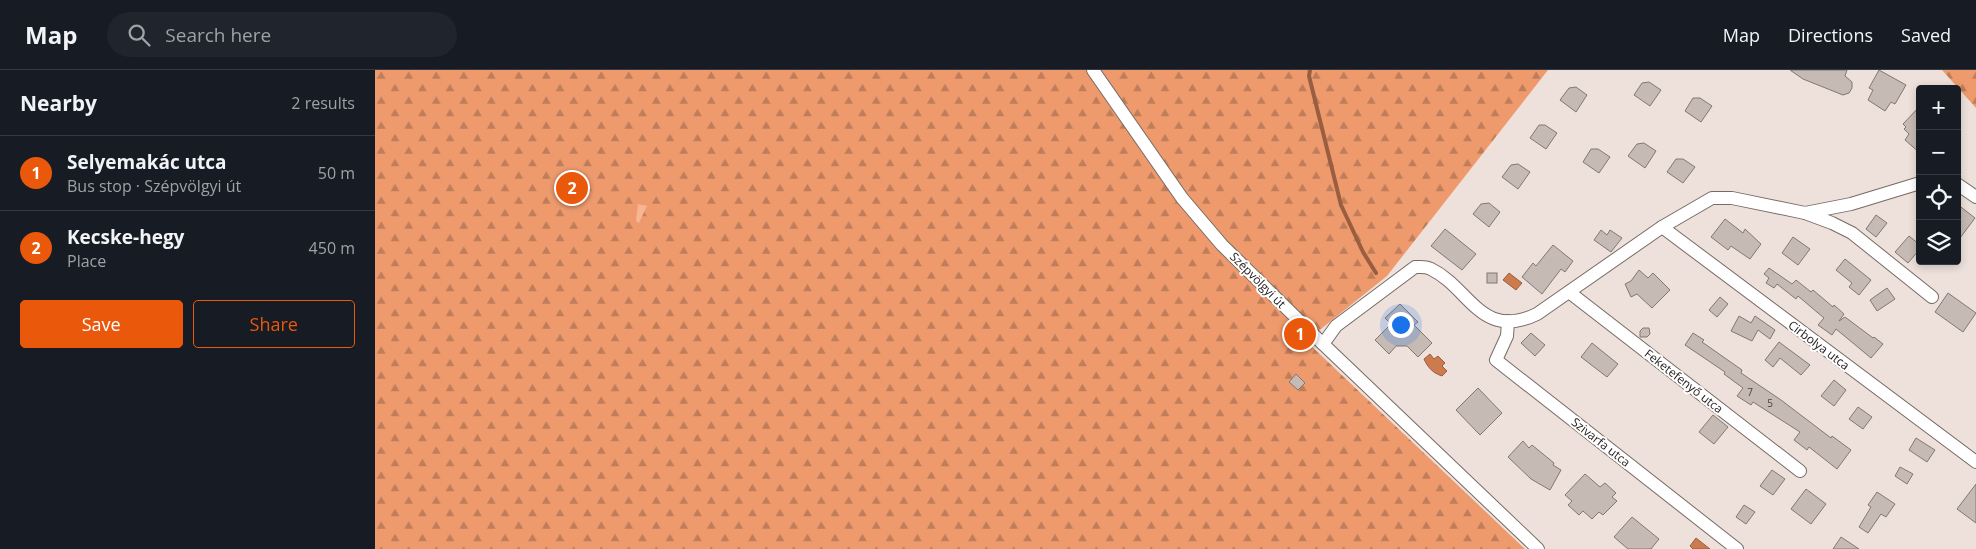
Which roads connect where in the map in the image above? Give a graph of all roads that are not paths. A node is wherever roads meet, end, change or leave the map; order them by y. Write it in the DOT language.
graph roads {
  1 [pos="1093,70"];
  2 [pos="1916,184"];
  3 [pos="1961,187"];
  4 [pos="1976,197"];
  5 [pos="1805,212"];
  6 [pos="1662,227"];
  7 [pos="1569,292"];
  8 [pos="1932,297"];
  9 [pos="1508,321"];
  10 [pos="1323,344"];
  11 [pos="1976,462"];
  12 [pos="1800,471"];
  13 [pos="1537,549"];
  14 [pos="1737,549"];
  1 -- 10 [label="street, Szépvölgyi út"];
  2 -- 5 [label="street"];
  3 -- 4 [label="street"];
  5 -- 6 [label="street"];
  5 -- 8 [label="street"];
  6 -- 7 [label="street"];
  6 -- 11 [label="street, Cirbolya utca"];
  7 -- 9 [label="street"];
  7 -- 12 [label="street, Feketefenyő utca"];
  9 -- 10 [label="street"];
  9 -- 14 [label="street, Szivarfa utca"];
  10 -- 13 [label="street, Szépvölgyi út"];
}
